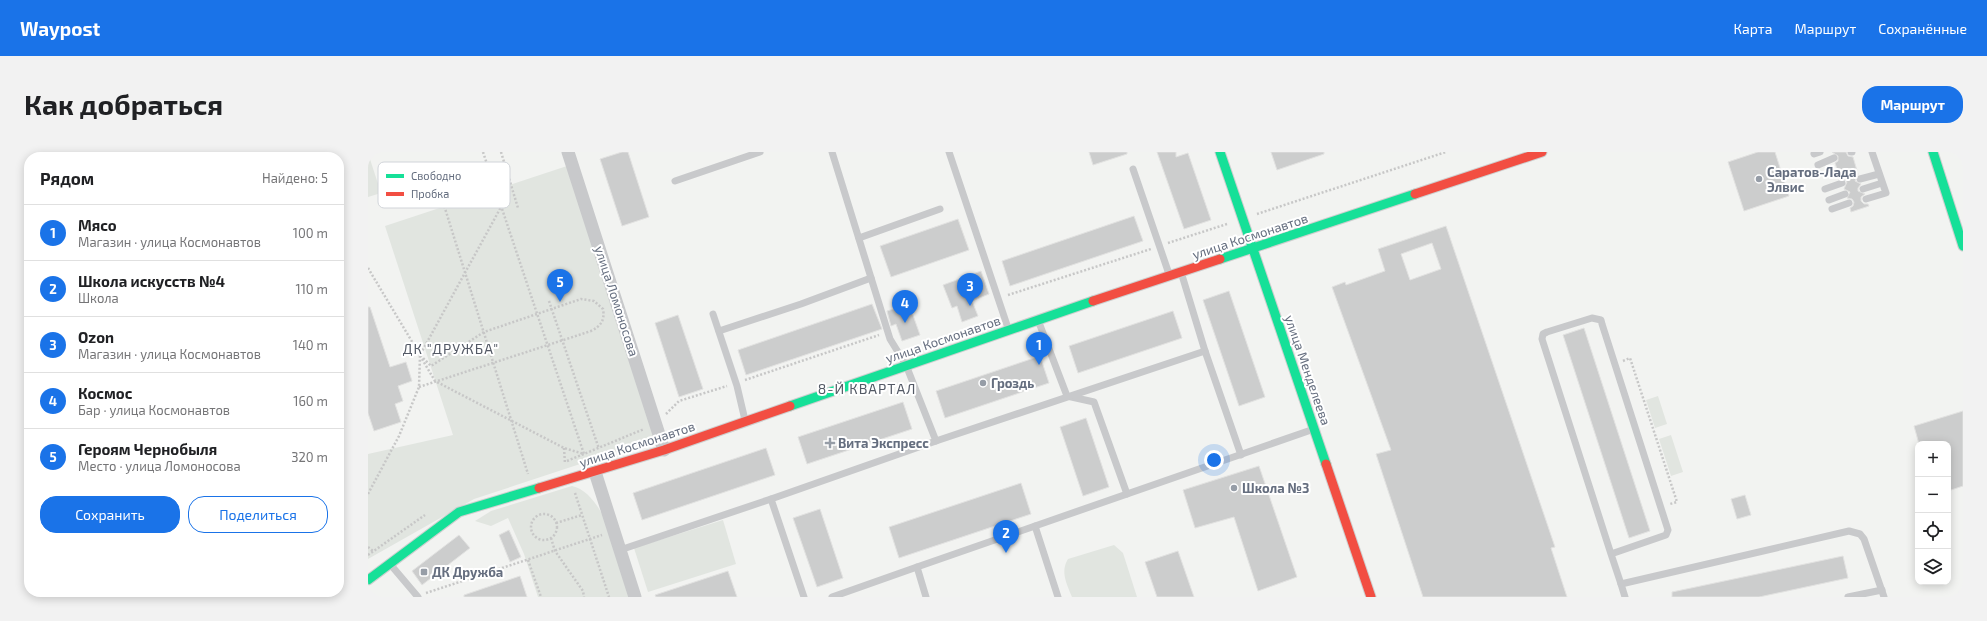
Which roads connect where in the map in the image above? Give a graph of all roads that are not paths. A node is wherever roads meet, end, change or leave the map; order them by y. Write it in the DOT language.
graph roads {
  1 [pos="568,152"];
  2 [pos="760,152"];
  3 [pos="832,152"];
  4 [pos="950,152"];
  5 [pos="1220,152"];
  6 [pos="1542,152"];
  7 [pos="1872,152"];
  8 [pos="1933,152"];
  9 [pos="1834,158"];
  10 [pos="1818,164"];
  11 [pos="1133,169"];
  12 [pos="1879,174"];
  13 [pos="1860,179"];
  14 [pos="674,181"];
  15 [pos="1842,183"];
  16 [pos="1882,183"];
  17 [pos="1825,189"];
  18 [pos="1863,189"];
  19 [pos="1845,194"];
  20 [pos="1866,198"];
  21 [pos="1829,200"];
  22 [pos="1849,203"];
  23 [pos="940,209"];
  24 [pos="1832,209"];
  25 [pos="859,238"];
  26 [pos="1963,246"];
  27 [pos="1253,248"];
  28 [pos="1181,272"];
  29 [pos="1170,276"];
  30 [pos="871,278"];
  31 [pos="713,314"];
  32 [pos="1038,319"];
  33 [pos="718,330"];
  34 [pos="1009,330"];
  35 [pos="1205,351"];
  36 [pos="906,365"];
  37 [pos="1067,396"];
  38 [pos="746,422"];
  39 [pos="1314,429"];
  40 [pos="936,441"];
  41 [pos="664,450"];
  42 [pos="1241,455"];
  43 [pos="595,472"];
  44 [pos="1127,494"];
  45 [pos="771,499"];
  46 [pos="1035,526"];
  47 [pos="620,550"];
  48 [pos="1611,554"];
  49 [pos="390,564"];
  50 [pos="917,567"];
  51 [pos="368,580"];
  52 [pos="1621,584"];
  53 [pos="1883,593"];
  54 [pos="418,596"];
  55 [pos="635,597"];
  56 [pos="804,597"];
  57 [pos="832,597"];
  58 [pos="926,597"];
  59 [pos="1058,597"];
  60 [pos="1371,597"];
  61 [pos="1625,597"];
  62 [pos="1848,597"];
  1 -- 41 [label="street, улица Ломоносова"];
  2 -- 14 [label="lane"];
  3 -- 25 [label="lane"];
  4 -- 34 [label="lane"];
  5 -- 27 [label="street, улица Менделеева"];
  6 -- 27 [label="street, улица Космонавтов"];
  7 -- 12 [label="lane"];
  8 -- 26 [label="street"];
  9 -- 10 [label="lane"];
  11 -- 29 [label="lane"];
  12 -- 13 [label="lane"];
  12 -- 16 [label="lane"];
  15 -- 17 [label="lane"];
  16 -- 18 [label="lane"];
  16 -- 20 [label="lane"];
  19 -- 21 [label="lane"];
  22 -- 24 [label="lane"];
  23 -- 25 [label="lane"];
  25 -- 30 [label="lane"];
  27 -- 28 [label="street, улица Космонавтов"];
  27 -- 39 [label="street, улица Менделеева"];
  28 -- 29 [label="street, улица Космонавтов"];
  28 -- 35 [label="lane"];
  29 -- 32 [label="street, улица Космонавтов"];
  30 -- 33 [label="lane"];
  30 -- 36 [label="lane"];
  31 -- 33 [label="lane"];
  32 -- 34 [label="street, улица Космонавтов"];
  32 -- 37 [label="lane"];
  33 -- 38 [label="lane"];
  34 -- 36 [label="street, улица Космонавтов"];
  35 -- 37 [label="lane"];
  35 -- 42 [label="lane"];
  36 -- 38 [label="street, улица Космонавтов"];
  36 -- 40 [label="lane"];
  37 -- 40 [label="lane"];
  37 -- 44 [label="lane"];
  38 -- 41 [label="street, улица Космонавтов"];
  39 -- 42 [label="lane"];
  39 -- 60 [label="street, улица Менделеева"];
  40 -- 45 [label="lane"];
  41 -- 43 [label="street, улица Космонавтов"];
  42 -- 44 [label="lane"];
  43 -- 47 [label="street"];
  43 -- 49 [label="street, улица Космонавтов"];
  44 -- 46 [label="lane"];
  45 -- 47 [label="lane"];
  45 -- 56 [label="lane"];
  46 -- 50 [label="lane"];
  46 -- 59 [label="lane"];
  47 -- 55 [label="street"];
  48 -- 48 [label="lane"];
  48 -- 52 [label="lane"];
  49 -- 51 [label="street, улица Космонавтов"];
  49 -- 54 [label="lane"];
  50 -- 57 [label="lane"];
  50 -- 58 [label="lane"];
  52 -- 53 [label="lane"];
  52 -- 61 [label="lane"];
  53 -- 62 [label="lane"];
}
